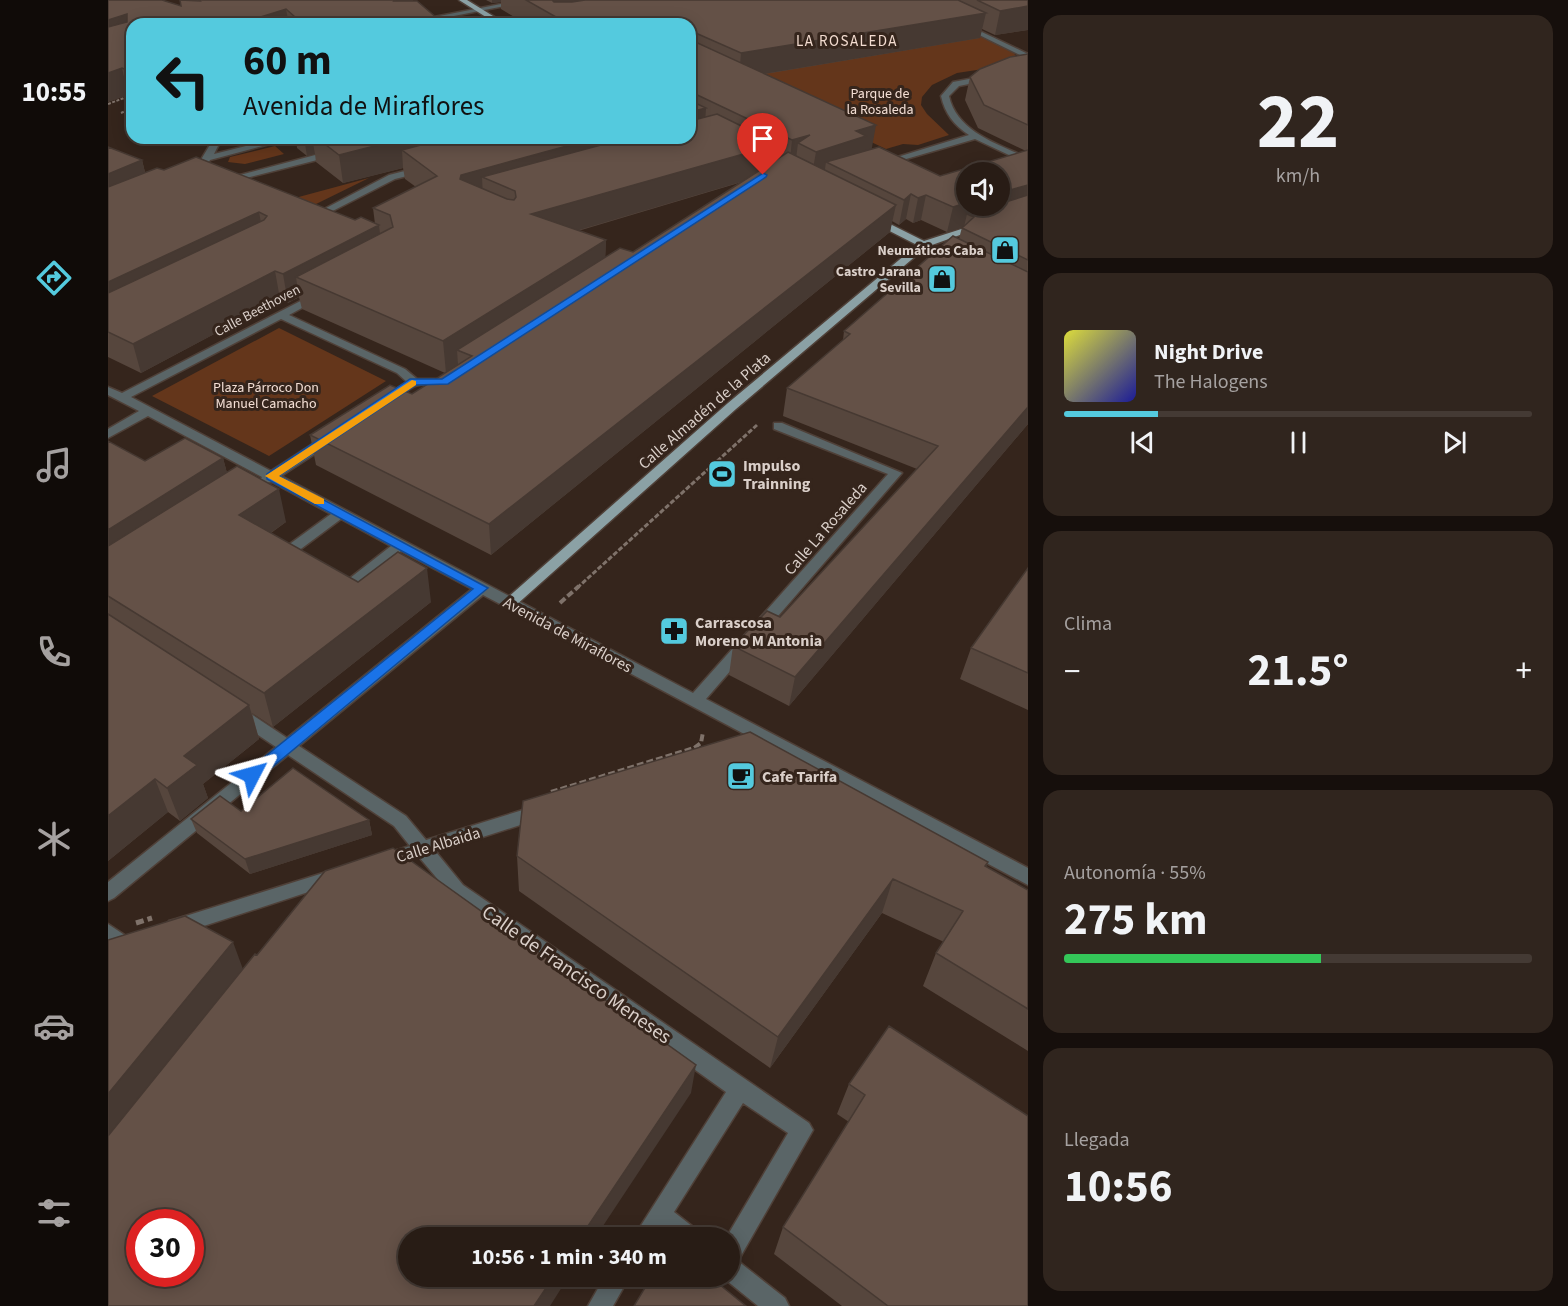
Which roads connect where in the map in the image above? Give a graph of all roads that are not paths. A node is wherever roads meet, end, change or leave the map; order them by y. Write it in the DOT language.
graph roads {
  1 [pos="462,0"];
  2 [pos="533,0"];
  3 [pos="476,9"];
  4 [pos="441,18"];
  5 [pos="492,18"];
  6 [pos="954,21"];
  7 [pos="1028,57"];
  8 [pos="1028,70"];
  9 [pos="976,136"];
  10 [pos="214,144"];
  11 [pos="263,144"];
  12 [pos="350,149"];
  13 [pos="885,153"];
  14 [pos="206,158"];
  15 [pos="895,158"];
  16 [pos="1028,161"];
  17 [pos="437,165"];
  18 [pos="876,165"];
  19 [pos="205,171"];
  20 [pos="215,176"];
  21 [pos="225,180"];
  22 [pos="242,187"];
  23 [pos="861,213"];
  24 [pos="313,218"];
  25 [pos="990,223"];
  26 [pos="923,245"];
  27 [pos="940,254"];
  28 [pos="331,288"];
  29 [pos="282,315"];
  30 [pos="464,369"];
  31 [pos="414,382"];
  32 [pos="108,390"];
  33 [pos="123,398"];
  34 [pos="375,409"];
  35 [pos="148,411"];
  36 [pos="778,426"];
  37 [pos="337,433"];
  38 [pos="108,434"];
  39 [pos="205,441"];
  40 [pos="189,450"];
  41 [pos="271,476"];
  42 [pos="252,488"];
  43 [pos="341,513"];
  44 [pos="400,545"];
  45 [pos="281,557"];
  46 [pos="482,588"];
  47 [pos="340,592"];
  48 [pos="510,603"];
  49 [pos="695,701"];
  50 [pos="228,707"];
  51 [pos="768,740"];
  52 [pos="288,746"];
  53 [pos="745,747"];
  54 [pos="553,799"];
  55 [pos="423,849"];
  56 [pos="335,876"];
  57 [pos="1028,877"];
  58 [pos="108,893"];
  59 [pos="313,904"];
  60 [pos="156,933"];
  61 [pos="740,1089"];
  62 [pos="658,1215"];
  63 [pos="651,1227"];
  64 [pos="674,1227"];
  65 [pos="740,1235"];
  66 [pos="740,1277"];
  67 [pos="612,1287"];
  68 [pos="600,1306"];
  69 [pos="777,1306"];
  1 -- 3 [label="main road"];
  2 -- 3 [label="street"];
  3 -- 4 [label="street"];
  3 -- 5 [label="main road"];
  6 -- 7 [label="street"];
  8 -- 9 [label="street"];
  9 -- 15 [label="street"];
  9 -- 16 [label="street"];
  10 -- 14 [label="street"];
  11 -- 14 [label="street"];
  12 -- 21 [label="street"];
  13 -- 15 [label="street"];
  14 -- 19 [label="street"];
  15 -- 18 [label="street"];
  17 -- 24 [label="street"];
  20 -- 21 [label="street"];
  21 -- 22 [label="street"];
  23 -- 26 [label="main road"];
  25 -- 26 [label="main road"];
  26 -- 27 [label="main road"];
  26 -- 48 [label="main road, Calle Almadén de la Plata"];
  28 -- 29 [label="street, Calle Beethoven"];
  29 -- 31 [label="street"];
  29 -- 33 [label="street, Calle Beethoven"];
  30 -- 31 [label="street"];
  31 -- 34 [label="street"];
  32 -- 33 [label="street, Avenida de Miraflores"];
  33 -- 35 [label="street, Avenida de Miraflores"];
  35 -- 38 [label="street"];
  35 -- 39 [label="street, Avenida de Miraflores"];
  36 -- 49 [label="street, Calle La Rosaleda"];
  37 -- 41 [label="street"];
  39 -- 40 [label="street"];
  39 -- 41 [label="street, Avenida de Miraflores"];
  41 -- 42 [label="street"];
  41 -- 43 [label="street, Avenida de Miraflores"];
  43 -- 44 [label="street, Avenida de Miraflores"];
  43 -- 45 [label="street"];
  44 -- 46 [label="street, Avenida de Miraflores"];
  44 -- 47 [label="street"];
  46 -- 48 [label="street, Avenida de Miraflores"];
  46 -- 52 [label="street"];
  48 -- 49 [label="street, Avenida de Miraflores"];
  49 -- 51 [label="street, Avenida de Miraflores"];
  50 -- 52 [label="street, Calle de Francisco Meneses"];
  51 -- 53 [label="street"];
  51 -- 57 [label="street, Avenida de Miraflores"];
  52 -- 55 [label="street, Calle de Francisco Meneses"];
  52 -- 58 [label="street"];
  54 -- 55 [label="street, Calle Albaida"];
  55 -- 56 [label="street, Calle Albaida"];
  55 -- 61 [label="street, Calle de Francisco Meneses"];
  56 -- 59 [label="street"];
  56 -- 60 [label="street, Calle Albaida"];
  61 -- 62 [label="street"];
  61 -- 65 [label="street, Calle de Francisco Meneses"];
  62 -- 63 [label="street"];
  62 -- 64 [label="street"];
  66 -- 69 [label="street"];
  67 -- 68 [label="street"];
}
